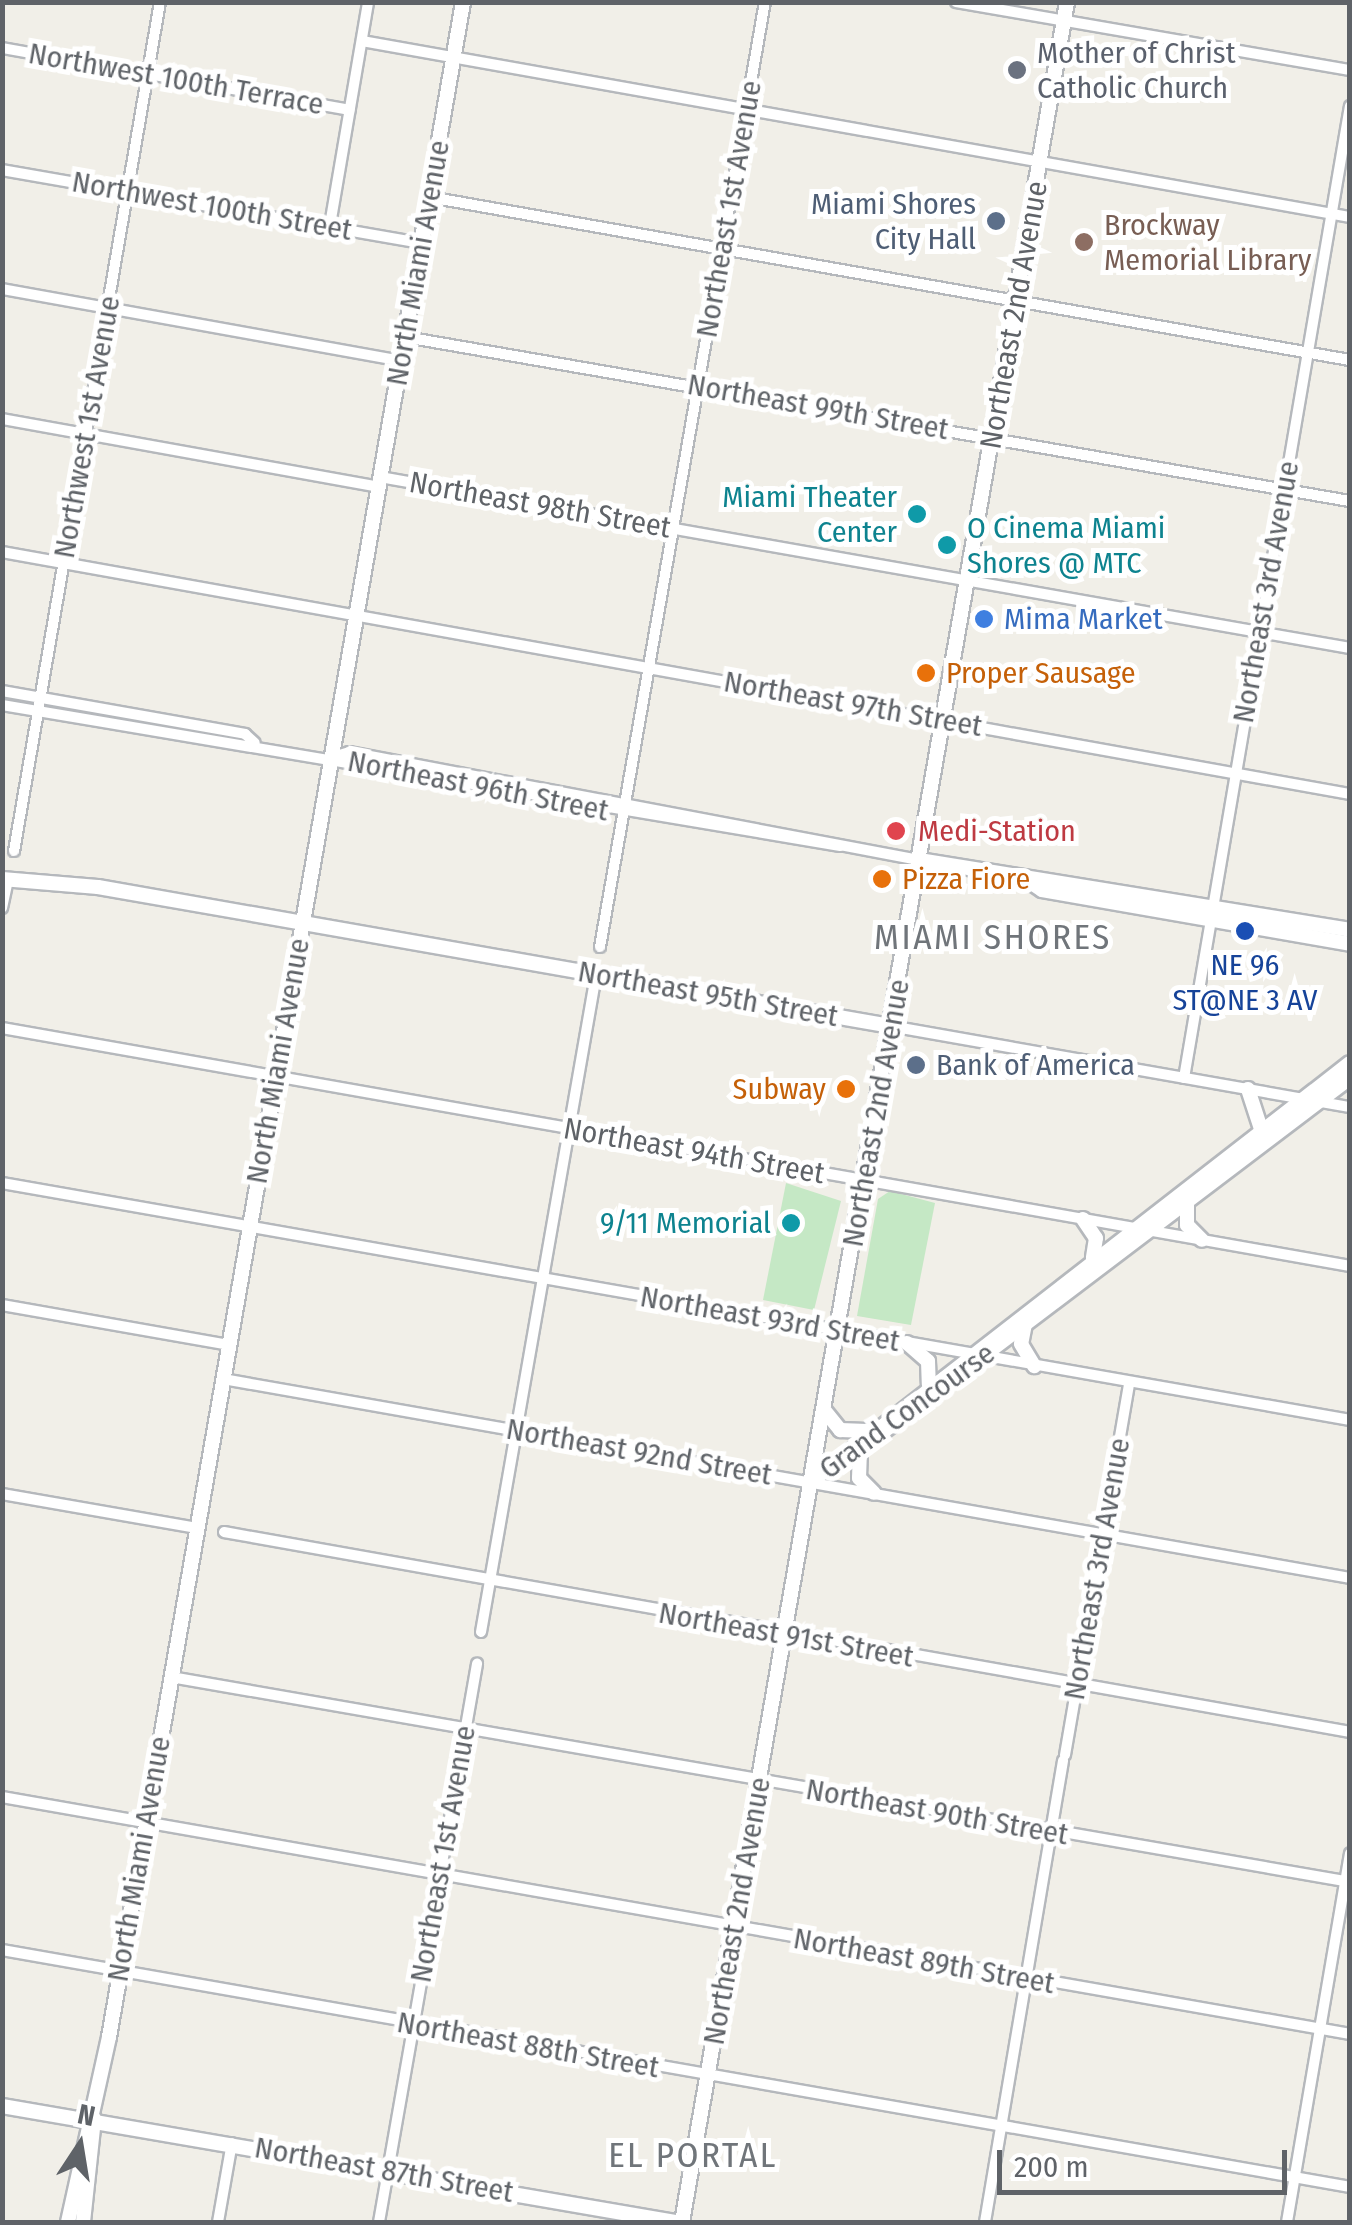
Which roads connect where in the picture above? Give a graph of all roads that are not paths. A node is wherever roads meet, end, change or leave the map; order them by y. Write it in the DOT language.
graph roads {
  1 [pos="160,2"];
  2 [pos="368,2"];
  3 [pos="463,2"];
  4 [pos="765,2"];
  5 [pos="956,2"];
  6 [pos="1068,2"];
  7 [pos="1064,22"];
  8 [pos="362,41"];
  9 [pos="2,48"];
  10 [pos="454,56"];
  11 [pos="1350,70"];
  12 [pos="147,74"];
  13 [pos="1350,106"];
  14 [pos="350,110"];
  15 [pos="747,110"];
  16 [pos="1040,160"];
  17 [pos="2,170"];
  18 [pos="127,192"];
  19 [pos="429,197"];
  20 [pos="1331,214"];
  21 [pos="1350,217"];
  22 [pos="330,225"];
  23 [pos="421,242"];
  24 [pos="722,248"];
  25 [pos="2,289"];
  26 [pos="1016,300"];
  27 [pos="107,308"];
  28 [pos="405,336"];
  29 [pos="1308,352"];
  30 [pos="1350,360"];
  31 [pos="400,361"];
  32 [pos="698,385"];
  33 [pos="2,419"];
  34 [pos="86,434"];
  35 [pos="992,439"];
  36 [pos="380,482"];
  37 [pos="1284,488"];
  38 [pos="1350,500"];
  39 [pos="672,528"];
  40 [pos="2,552"];
  41 [pos="64,563"];
  42 [pos="968,580"];
  43 [pos="356,617"];
  44 [pos="1260,633"];
  45 [pos="1350,648"];
  46 [pos="650,667"];
  47 [pos="2,691"];
  48 [pos="40,698"];
  49 [pos="2,704"];
  50 [pos="38,711"];
  51 [pos="944,720"];
  52 [pos="254,744"];
  53 [pos="332,757"];
  54 [pos="1236,774"];
  55 [pos="1350,794"];
  56 [pos="626,802"];
  57 [pos="623,814"];
  58 [pos="840,846"];
  59 [pos="14,851"];
  60 [pos="919,860"];
  61 [pos="5,879"];
  62 [pos="2,908"];
  63 [pos="1212,912"];
  64 [pos="302,923"];
  65 [pos="1350,930"];
  66 [pos="1350,944"];
  67 [pos="600,946"];
  68 [pos="596,975"];
  69 [pos="890,1026"];
  70 [pos="2,1028"];
  71 [pos="1350,1063"];
  72 [pos="276,1076"];
  73 [pos="1184,1078"];
  74 [pos="1350,1078"];
  75 [pos="1248,1089"];
  76 [pos="1302,1098"];
  77 [pos="1319,1101"];
  78 [pos="1350,1107"];
  79 [pos="568,1128"];
  80 [pos="1260,1129"];
  81 [pos="864,1180"];
  82 [pos="2,1184"];
  83 [pos="1186,1202"];
  84 [pos="1083,1219"];
  85 [pos="250,1228"];
  86 [pos="1131,1228"];
  87 [pos="1148,1231"];
  88 [pos="1202,1240"];
  89 [pos="1093,1258"];
  90 [pos="1350,1266"];
  91 [pos="541,1278"];
  92 [pos="2,1305"];
  93 [pos="1025,1324"];
  94 [pos="838,1330"];
  95 [pos="907,1343"];
  96 [pos="229,1346"];
  97 [pos="975,1355"];
  98 [pos="1034,1366"];
  99 [pos="223,1379"];
  100 [pos="929,1384"];
  101 [pos="1129,1384"];
  102 [pos="824,1410"];
  103 [pos="1350,1420"];
  104 [pos="516,1430"];
  105 [pos="869,1430"];
  106 [pos="860,1450"];
  107 [pos="811,1482"];
  108 [pos="874,1493"];
  109 [pos="2,1494"];
  110 [pos="197,1528"];
  111 [pos="224,1532"];
  112 [pos="1104,1533"];
  113 [pos="490,1578"];
  114 [pos="1350,1578"];
  115 [pos="482,1632"];
  116 [pos="785,1635"];
  117 [pos="477,1664"];
  118 [pos="171,1677"];
  119 [pos="1077,1685"];
  120 [pos="466,1727"];
  121 [pos="1350,1732"];
  122 [pos="760,1781"];
  123 [pos="2,1797"];
  124 [pos="145,1824"];
  125 [pos="1051,1831"];
  126 [pos="1350,1853"];
  127 [pos="438,1875"];
  128 [pos="1347,1882"];
  129 [pos="734,1929"];
  130 [pos="2,1950"];
  131 [pos="120,1971"];
  132 [pos="1024,1978"];
  133 [pos="412,2024"];
  134 [pos="1318,2028"];
  135 [pos="1350,2034"];
  136 [pos="708,2077"];
  137 [pos="2,2106"];
  138 [pos="94,2120"];
  139 [pos="1002,2128"];
  140 [pos="232,2143"];
  141 [pos="387,2171"];
  142 [pos="1294,2178"];
  143 [pos="1350,2188"];
  144 [pos="68,2222"];
  145 [pos="83,2222"];
  146 [pos="218,2222"];
  147 [pos="379,2222"];
  148 [pos="678,2222"];
  149 [pos="985,2222"];
  150 [pos="1287,2222"];
  1 -- 12 [label="street, Northwest 1st Avenue"];
  2 -- 8 [label="street"];
  3 -- 10 [label="main road, North Miami Avenue"];
  4 -- 15 [label="street, Northeast 1st Avenue"];
  5 -- 7 [label="street"];
  6 -- 7 [label="main road, Northeast 2nd Avenue"];
  7 -- 11 [label="street"];
  7 -- 16 [label="main road, Northeast 2nd Avenue"];
  8 -- 10 [label="street"];
  8 -- 14 [label="street"];
  9 -- 12 [label="street, Northwest 100th Terrace"];
  10 -- 15 [label="street"];
  10 -- 19 [label="main road, North Miami Avenue"];
  12 -- 14 [label="street, Northwest 100th Terrace"];
  12 -- 18 [label="street, Northwest 1st Avenue"];
  13 -- 20 [label="street, Northeast 3rd Avenue"];
  14 -- 22 [label="street"];
  15 -- 16 [label="street"];
  15 -- 24 [label="street, Northeast 1st Avenue"];
  16 -- 20 [label="street"];
  16 -- 26 [label="main road, Northeast 2nd Avenue"];
  17 -- 18 [label="street, Northwest 100th Street"];
  18 -- 22 [label="street, Northwest 100th Street"];
  18 -- 27 [label="street, Northwest 1st Avenue"];
  19 -- 23 [label="main road, North Miami Avenue"];
  19 -- 24 [label="street"];
  20 -- 21 [label="street"];
  20 -- 29 [label="street, Northeast 3rd Avenue"];
  22 -- 23 [label="street, Northwest 100th Street"];
  23 -- 28 [label="main road, North Miami Avenue"];
  24 -- 26 [label="street"];
  24 -- 32 [label="street, Northeast 1st Avenue"];
  25 -- 27 [label="street"];
  26 -- 29 [label="street"];
  26 -- 35 [label="main road, Northeast 2nd Avenue"];
  27 -- 31 [label="street"];
  27 -- 34 [label="street, Northwest 1st Avenue"];
  28 -- 31 [label="main road, North Miami Avenue"];
  28 -- 32 [label="street, Northeast 99th Street"];
  29 -- 30 [label="street"];
  29 -- 37 [label="street, Northeast 3rd Avenue"];
  31 -- 36 [label="main road, North Miami Avenue"];
  32 -- 35 [label="street, Northeast 99th Street"];
  32 -- 39 [label="street, Northeast 1st Avenue"];
  33 -- 34 [label="street, Northeast 98th Street"];
  34 -- 36 [label="street, Northeast 98th Street"];
  34 -- 41 [label="street, Northwest 1st Avenue"];
  35 -- 37 [label="street, Northeast 99th Street"];
  35 -- 42 [label="main road, Northeast 2nd Avenue"];
  36 -- 39 [label="street, Northeast 98th Street"];
  36 -- 43 [label="main road, North Miami Avenue"];
  37 -- 38 [label="street, Northeast 99th Street"];
  37 -- 44 [label="street, Northeast 3rd Avenue"];
  39 -- 42 [label="street, Northeast 98th Street"];
  39 -- 46 [label="street, Northeast 1st Avenue"];
  40 -- 41 [label="street, Northeast 97th Street"];
  41 -- 43 [label="street, Northeast 97th Street"];
  41 -- 48 [label="street, Northwest 1st Avenue"];
  42 -- 44 [label="street, Northeast 98th Street"];
  42 -- 51 [label="main road, Northeast 2nd Avenue"];
  43 -- 46 [label="street, Northeast 97th Street"];
  43 -- 53 [label="main road, North Miami Avenue"];
  44 -- 45 [label="street, Northeast 98th Street"];
  44 -- 54 [label="street, Northeast 3rd Avenue"];
  46 -- 51 [label="street, Northeast 97th Street"];
  46 -- 56 [label="street, Northeast 1st Avenue"];
  47 -- 48 [label="street"];
  48 -- 50 [label="street, Northwest 1st Avenue"];
  48 -- 52 [label="street"];
  49 -- 50 [label="street"];
  50 -- 52 [label="street"];
  50 -- 59 [label="street, Northwest 1st Avenue"];
  51 -- 54 [label="street, Northeast 97th Street"];
  51 -- 60 [label="main road, Northeast 2nd Avenue"];
  52 -- 53 [label="street"];
  53 -- 56 [label="street, Northeast 96th Street"];
  53 -- 57 [label="street, Northeast 96th Street"];
  53 -- 64 [label="main road, North Miami Avenue"];
  54 -- 55 [label="street, Northeast 97th Street"];
  54 -- 63 [label="street, Northeast 3rd Avenue"];
  56 -- 57 [label="street, Northeast 1st Avenue"];
  56 -- 58 [label="street, Northeast 96th Street"];
  57 -- 58 [label="street, Northeast 96th Street"];
  57 -- 67 [label="street, Northeast 1st Avenue"];
  58 -- 60 [label="street, Northeast 96th Street"];
  60 -- 63 [label="main road, Northeast 96th Street"];
  60 -- 69 [label="main road, Northeast 2nd Avenue"];
  61 -- 62 [label="street"];
  61 -- 64 [label="main road, Northeast 95th Street"];
  63 -- 65 [label="main road, Northeast 96th Street"];
  63 -- 66 [label="main road, Northeast 96th Street"];
  63 -- 73 [label="street, Northeast 3rd Avenue"];
  64 -- 68 [label="main road, Northeast 95th Street"];
  64 -- 72 [label="main road, North Miami Avenue"];
  68 -- 69 [label="main road, Northeast 95th Street"];
  68 -- 79 [label="street"];
  69 -- 73 [label="street, Northeast 95th Street"];
  69 -- 81 [label="main road, Northeast 2nd Avenue"];
  70 -- 72 [label="street, Northeast 94th Street"];
  71 -- 76 [label="main road, Grand Concourse"];
  72 -- 79 [label="street, Northeast 94th Street"];
  72 -- 85 [label="main road, North Miami Avenue"];
  73 -- 75 [label="street, Northeast 95th Street"];
  74 -- 77 [label="main road, Grand Concourse"];
  75 -- 76 [label="street, Northeast 95th Street"];
  75 -- 80 [label="main road"];
  76 -- 77 [label="street, Northeast 95th Street"];
  76 -- 80 [label="main road, Grand Concourse"];
  77 -- 78 [label="street, Northeast 95th Street"];
  77 -- 83 [label="main road, Grand Concourse"];
  79 -- 81 [label="street, Northeast 94th Street"];
  79 -- 91 [label="street"];
  80 -- 86 [label="main road, Grand Concourse"];
  81 -- 84 [label="street, Northeast 94th Street"];
  81 -- 94 [label="main road, Northeast 2nd Avenue"];
  82 -- 85 [label="street, Northeast 93rd Street"];
  83 -- 87 [label="main road, Grand Concourse"];
  83 -- 88 [label="main road"];
  84 -- 86 [label="street, Northeast 94th Street"];
  84 -- 89 [label="main road"];
  85 -- 91 [label="street, Northeast 93rd Street"];
  85 -- 96 [label="main road, North Miami Avenue"];
  86 -- 87 [label="street, Northeast 94th Street"];
  86 -- 89 [label="main road, Grand Concourse"];
  87 -- 88 [label="street, Northeast 94th Street"];
  87 -- 93 [label="main road, Grand Concourse"];
  88 -- 90 [label="street, Northeast 94th Street"];
  89 -- 97 [label="main road, Grand Concourse"];
  91 -- 94 [label="street, Northeast 93rd Street"];
  91 -- 104 [label="street"];
  92 -- 96 [label="street"];
  93 -- 97 [label="main road, Grand Concourse"];
  93 -- 98 [label="main road"];
  94 -- 95 [label="street, Northeast 93rd Street"];
  94 -- 102 [label="main road, Northeast 2nd Avenue"];
  95 -- 97 [label="street, Northeast 93rd Street"];
  95 -- 100 [label="main road"];
  96 -- 99 [label="main road, North Miami Avenue"];
  97 -- 98 [label="street, Northeast 93rd Street"];
  97 -- 100 [label="main road, Grand Concourse"];
  97 -- 106 [label="main road, Grand Concourse"];
  98 -- 101 [label="street, Northeast 93rd Street"];
  99 -- 104 [label="street, Northeast 92nd Street"];
  99 -- 110 [label="main road, North Miami Avenue"];
  100 -- 105 [label="main road, Grand Concourse"];
  101 -- 103 [label="street, Northeast 93rd Street"];
  101 -- 112 [label="street, Northeast 3rd Avenue"];
  102 -- 105 [label="main road"];
  102 -- 107 [label="main road, Northeast 2nd Avenue"];
  104 -- 107 [label="street, Northeast 92nd Street"];
  104 -- 113 [label="street"];
  105 -- 107 [label="main road, Grand Concourse"];
  106 -- 107 [label="main road, Grand Concourse"];
  106 -- 108 [label="main road"];
  107 -- 108 [label="street, Northeast 92nd Street"];
  107 -- 116 [label="main road, Northeast 2nd Avenue"];
  108 -- 112 [label="street, Northeast 92nd Street"];
  109 -- 110 [label="street"];
  110 -- 118 [label="main road, North Miami Avenue"];
  111 -- 113 [label="street, Northeast 91st Street"];
  112 -- 114 [label="street, Northeast 92nd Street"];
  112 -- 119 [label="street, Northeast 3rd Avenue"];
  113 -- 115 [label="street"];
  113 -- 116 [label="street, Northeast 91st Street"];
  116 -- 119 [label="street, Northeast 91st Street"];
  116 -- 122 [label="main road, Northeast 2nd Avenue"];
  117 -- 120 [label="street, Northeast 1st Avenue"];
  118 -- 120 [label="street, Northeast 90th Street"];
  118 -- 124 [label="main road, North Miami Avenue"];
  119 -- 121 [label="street, Northeast 91st Street"];
  119 -- 125 [label="street, Northeast 3rd Avenue"];
  120 -- 122 [label="street, Northeast 90th Street"];
  120 -- 127 [label="street, Northeast 1st Avenue"];
  122 -- 125 [label="street, Northeast 90th Street"];
  122 -- 129 [label="main road, Northeast 2nd Avenue"];
  123 -- 124 [label="street, Northeast 89th Street"];
  124 -- 127 [label="street, Northeast 89th Street"];
  124 -- 131 [label="main road, North Miami Avenue"];
  125 -- 128 [label="street, Northeast 90th Street"];
  125 -- 132 [label="street, Northeast 3rd Avenue"];
  126 -- 128 [label="street"];
  127 -- 129 [label="street, Northeast 89th Street"];
  127 -- 133 [label="street, Northeast 1st Avenue"];
  128 -- 134 [label="street"];
  129 -- 132 [label="street, Northeast 89th Street"];
  129 -- 136 [label="main road, Northeast 2nd Avenue"];
  130 -- 131 [label="street, Northeast 88th Street"];
  131 -- 133 [label="street, Northeast 88th Street"];
  131 -- 138 [label="main road, North Miami Avenue"];
  132 -- 134 [label="street, Northeast 89th Street"];
  132 -- 139 [label="street, Northeast 3rd Avenue"];
  133 -- 136 [label="street, Northeast 88th Street"];
  133 -- 141 [label="street, Northeast 1st Avenue"];
  134 -- 135 [label="street, Northeast 89th Street"];
  134 -- 142 [label="street"];
  136 -- 139 [label="street, Northeast 88th Street"];
  136 -- 148 [label="main road, Northeast 2nd Avenue"];
  137 -- 138 [label="main road, Northeast 87th Street"];
  138 -- 140 [label="main road, Northeast 87th Street"];
  138 -- 144 [label="main road, North Miami Avenue"];
  138 -- 145 [label="main road, North Miami Avenue"];
  139 -- 142 [label="street, Northeast 88th Street"];
  139 -- 149 [label="street, Northeast 3rd Avenue"];
  140 -- 141 [label="main road, Northeast 87th Street"];
  140 -- 146 [label="street"];
  141 -- 147 [label="street, Northeast 1st Avenue"];
  141 -- 148 [label="main road, Northeast 87th Street"];
  142 -- 143 [label="street, Northeast 88th Street"];
  142 -- 150 [label="street"];
}
